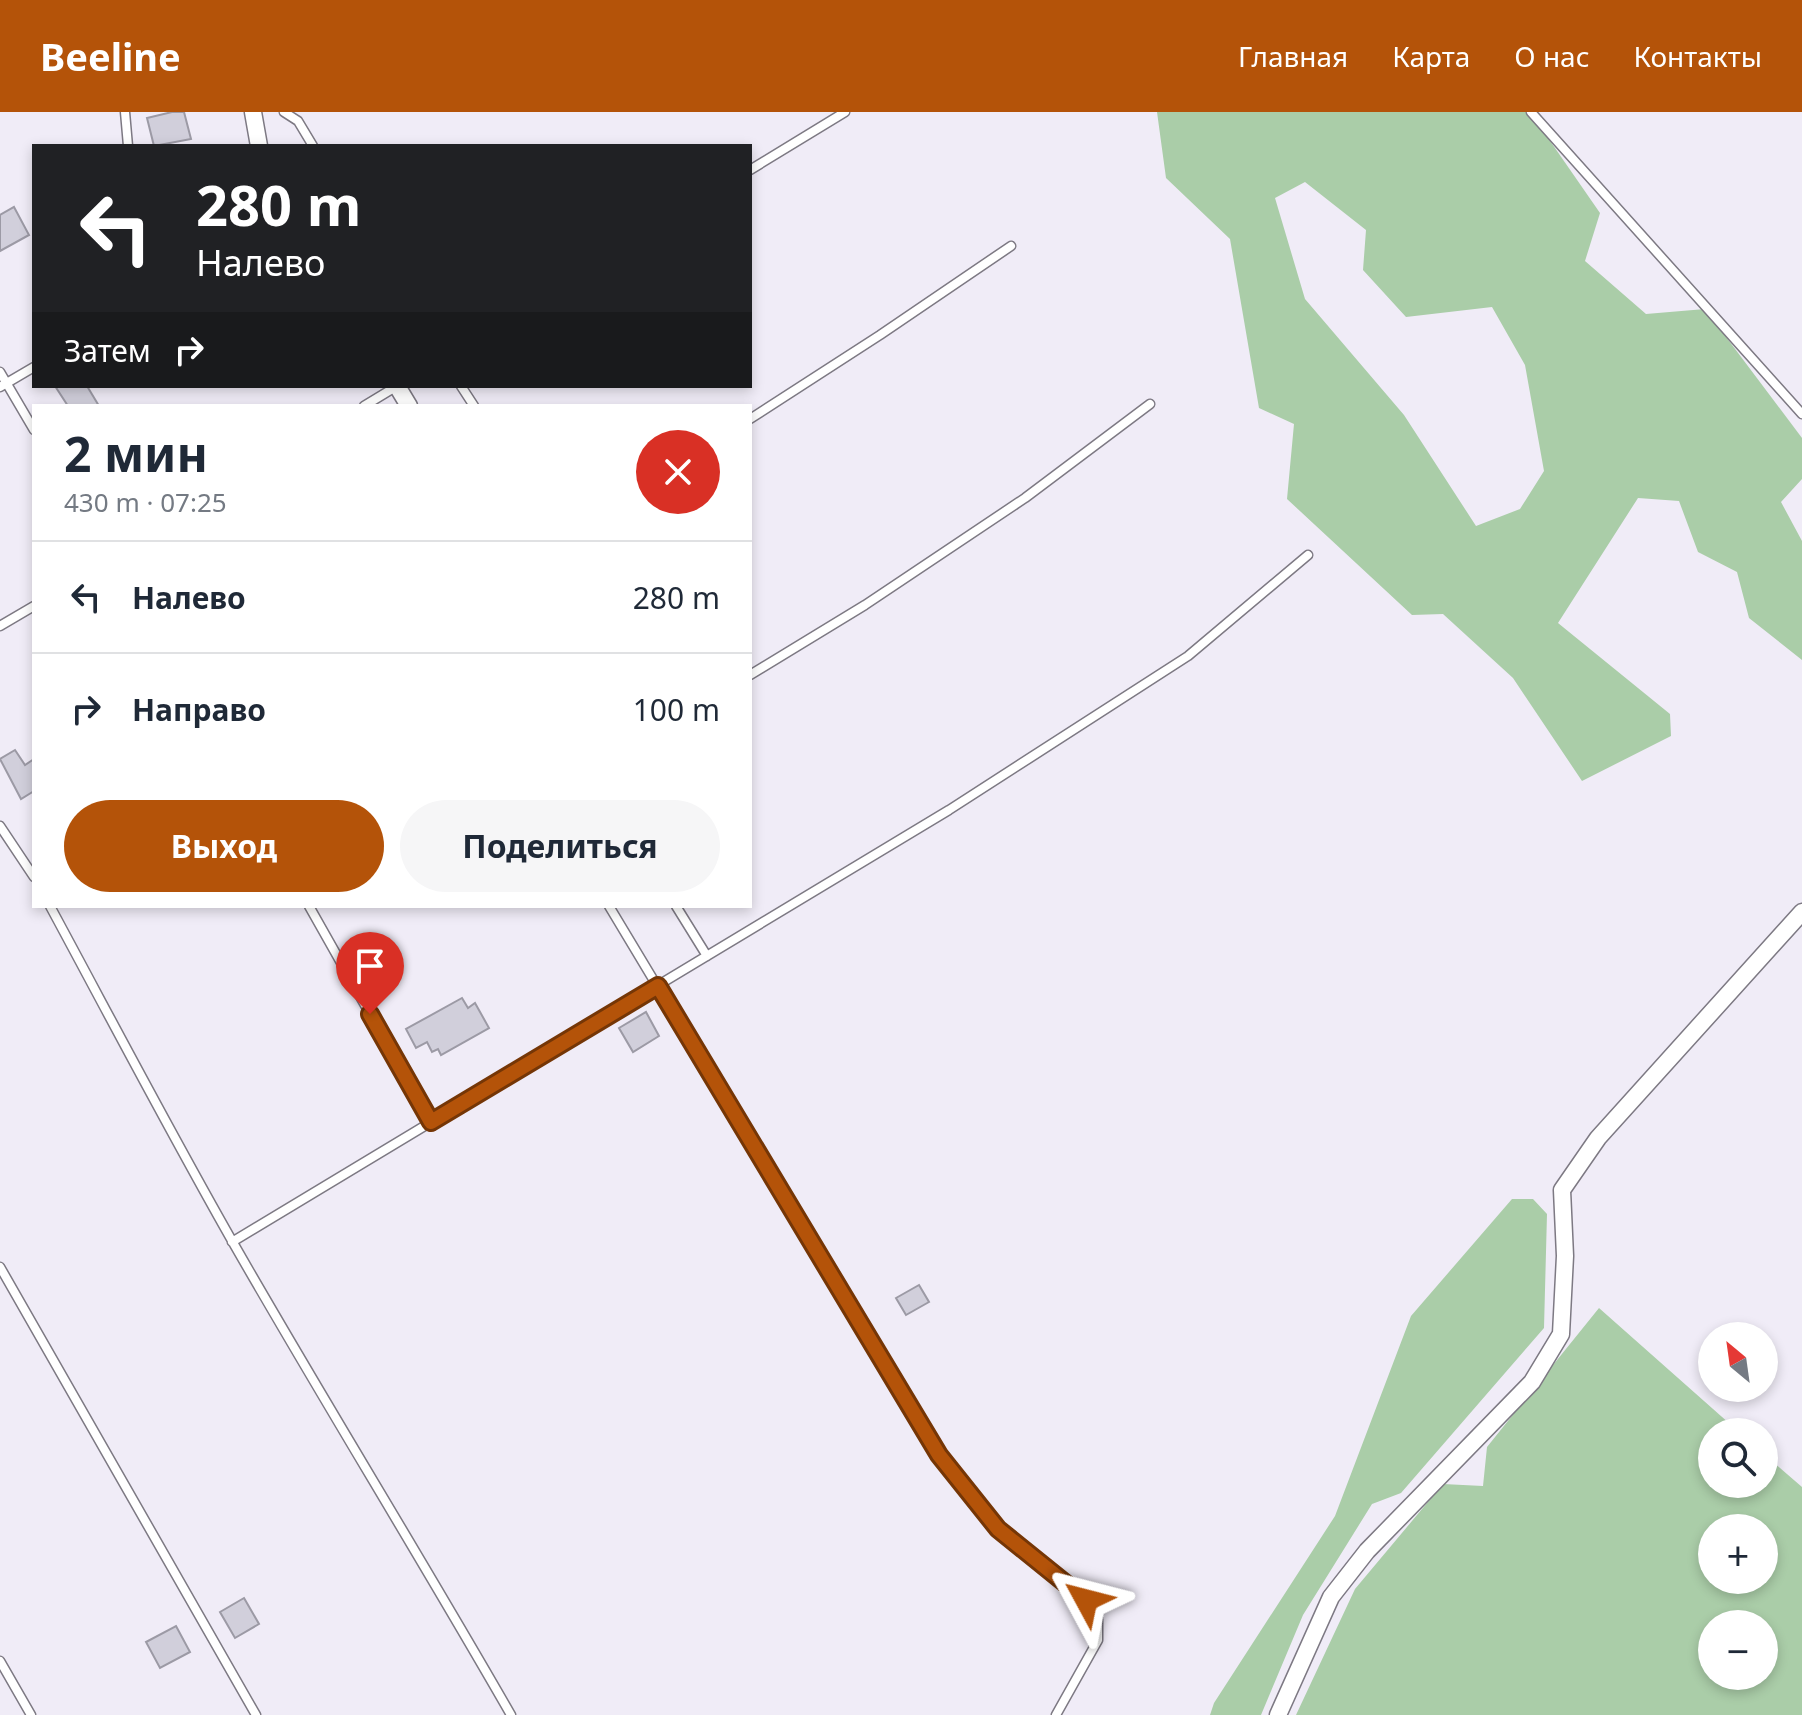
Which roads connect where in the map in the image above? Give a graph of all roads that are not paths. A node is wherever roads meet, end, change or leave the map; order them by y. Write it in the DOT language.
graph roads {
  1 [pos="125,112"];
  2 [pos="253,112"];
  3 [pos="284,112"];
  4 [pos="845,112"];
  5 [pos="1531,112"];
  6 [pos="128,144"];
  7 [pos="259,144"];
  8 [pos="312,144"];
  9 [pos="752,169"];
  10 [pos="1011,246"];
  11 [pos="32,368"];
  12 [pos="0,372"];
  13 [pos="3,386"];
  14 [pos="394,388"];
  15 [pos="367,404"];
  16 [pos="1150,404"];
  17 [pos="1802,414"];
  18 [pos="752,418"];
  19 [pos="32,427"];
  20 [pos="1308,555"];
  21 [pos="32,607"];
  22 [pos="0,626"];
  23 [pos="752,674"];
  24 [pos="0,826"];
  25 [pos="32,874"];
  26 [pos="51,908"];
  27 [pos="310,908"];
  28 [pos="610,908"];
  29 [pos="677,908"];
  30 [pos="1802,912"];
  31 [pos="707,956"];
  32 [pos="658,986"];
  33 [pos="431,1122"];
  34 [pos="232,1242"];
  35 [pos="0,1267"];
  36 [pos="0,1661"];
  37 [pos="31,1715"];
  38 [pos="256,1715"];
  39 [pos="511,1715"];
  40 [pos="1056,1715"];
  41 [pos="1278,1715"];
  1 -- 6 [label="lane"];
  2 -- 7 [label="street"];
  3 -- 8 [label="lane"];
  4 -- 9 [label="lane"];
  5 -- 17 [label="lane"];
  10 -- 18 [label="lane"];
  11 -- 13 [label="lane"];
  12 -- 13 [label="lane"];
  13 -- 19 [label="lane"];
  14 -- 15 [label="lane"];
  16 -- 23 [label="lane"];
  20 -- 31 [label="lane"];
  21 -- 22 [label="lane"];
  24 -- 25 [label="lane"];
  26 -- 34 [label="lane"];
  27 -- 33 [label="lane"];
  28 -- 32 [label="lane"];
  29 -- 31 [label="lane"];
  30 -- 41 [label="street"];
  31 -- 32 [label="lane"];
  32 -- 33 [label="lane"];
  32 -- 40 [label="lane"];
  33 -- 34 [label="lane"];
  34 -- 39 [label="lane"];
  35 -- 38 [label="lane"];
  36 -- 37 [label="lane"];
}
